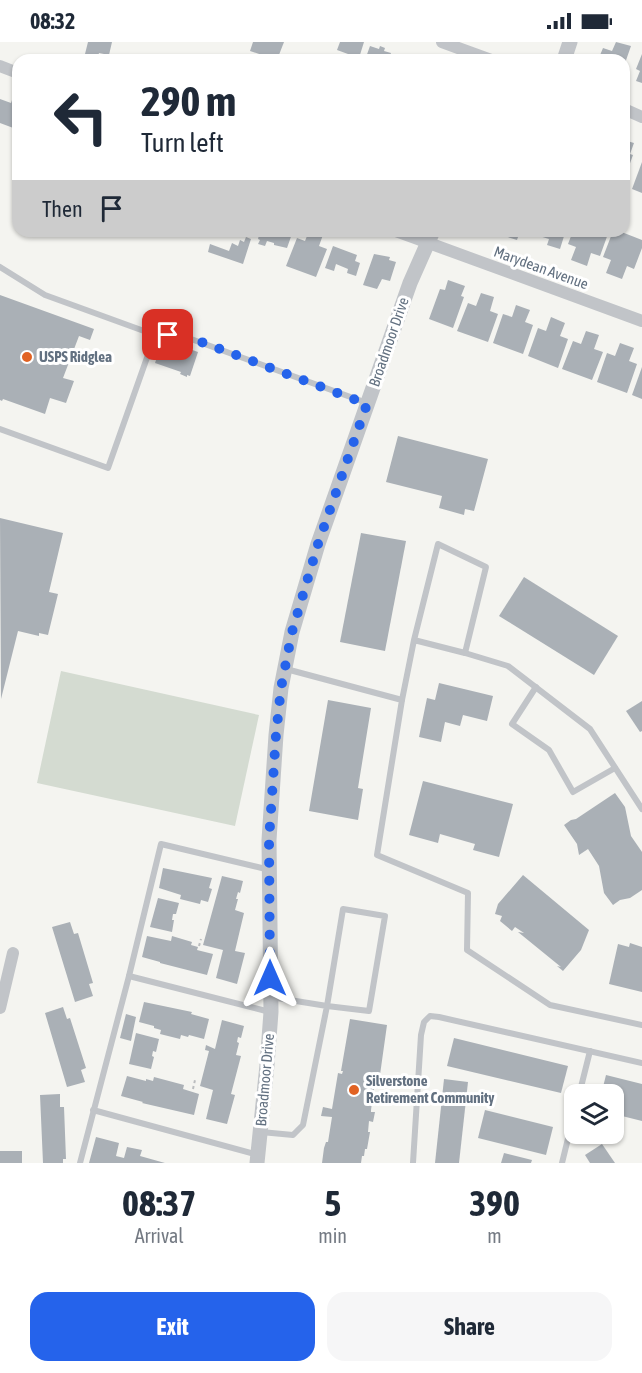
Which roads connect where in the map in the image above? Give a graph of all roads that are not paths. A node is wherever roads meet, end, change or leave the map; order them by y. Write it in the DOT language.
graph roads {
  1 [pos="442,42"];
  2 [pos="475,54"];
  3 [pos="430,237"];
  4 [pos="0,267"];
  5 [pos="642,321"];
  6 [pos="155,335"];
  7 [pos="367,404"];
  8 [pos="0,429"];
  9 [pos="414,640"];
  10 [pos="465,653"];
  11 [pos="285,669"];
  12 [pos="536,687"];
  13 [pos="402,700"];
  14 [pos="615,768"];
  15 [pos="642,809"];
  16 [pos="270,870"];
  17 [pos="13,953"];
  18 [pos="129,976"];
  19 [pos="271,1004"];
  20 [pos="327,1006"];
  21 [pos="0,1008"];
  22 [pos="642,1025"];
  23 [pos="590,1051"];
  24 [pos="642,1063"];
  25 [pos="582,1084"];
  26 [pos="93,1110"];
  27 [pos="260,1132"];
  28 [pos="567,1144"];
  29 [pos="257,1159"];
  30 [pos="80,1163"];
  31 [pos="412,1163"];
  32 [pos="562,1163"];
  1 -- 2 [label="street"];
  3 -- 5 [label="street, Marydean Avenue"];
  3 -- 7 [label="street, Broadmoor Drive"];
  4 -- 6 [label="lane"];
  6 -- 7 [label="lane"];
  6 -- 8 [label="lane"];
  7 -- 11 [label="street, Broadmoor Drive"];
  9 -- 10 [label="lane"];
  9 -- 10 [label="lane"];
  9 -- 13 [label="lane"];
  10 -- 12 [label="lane"];
  11 -- 13 [label="lane"];
  11 -- 16 [label="street, Broadmoor Drive"];
  12 -- 14 [label="lane"];
  12 -- 14 [label="lane"];
  13 -- 22 [label="lane"];
  14 -- 15 [label="lane"];
  16 -- 18 [label="lane"];
  16 -- 19 [label="street, Broadmoor Drive"];
  17 -- 21 [label="street"];
  18 -- 19 [label="lane"];
  18 -- 26 [label="lane"];
  19 -- 20 [label="lane"];
  19 -- 27 [label="street, Broadmoor Drive"];
  20 -- 20 [label="lane"];
  20 -- 27 [label="lane"];
  23 -- 24 [label="lane"];
  23 -- 25 [label="lane"];
  23 -- 31 [label="lane"];
  26 -- 29 [label="lane"];
  26 -- 30 [label="lane"];
  27 -- 29 [label="street, Broadmoor Drive"];
  28 -- 32 [label="lane"];
}
